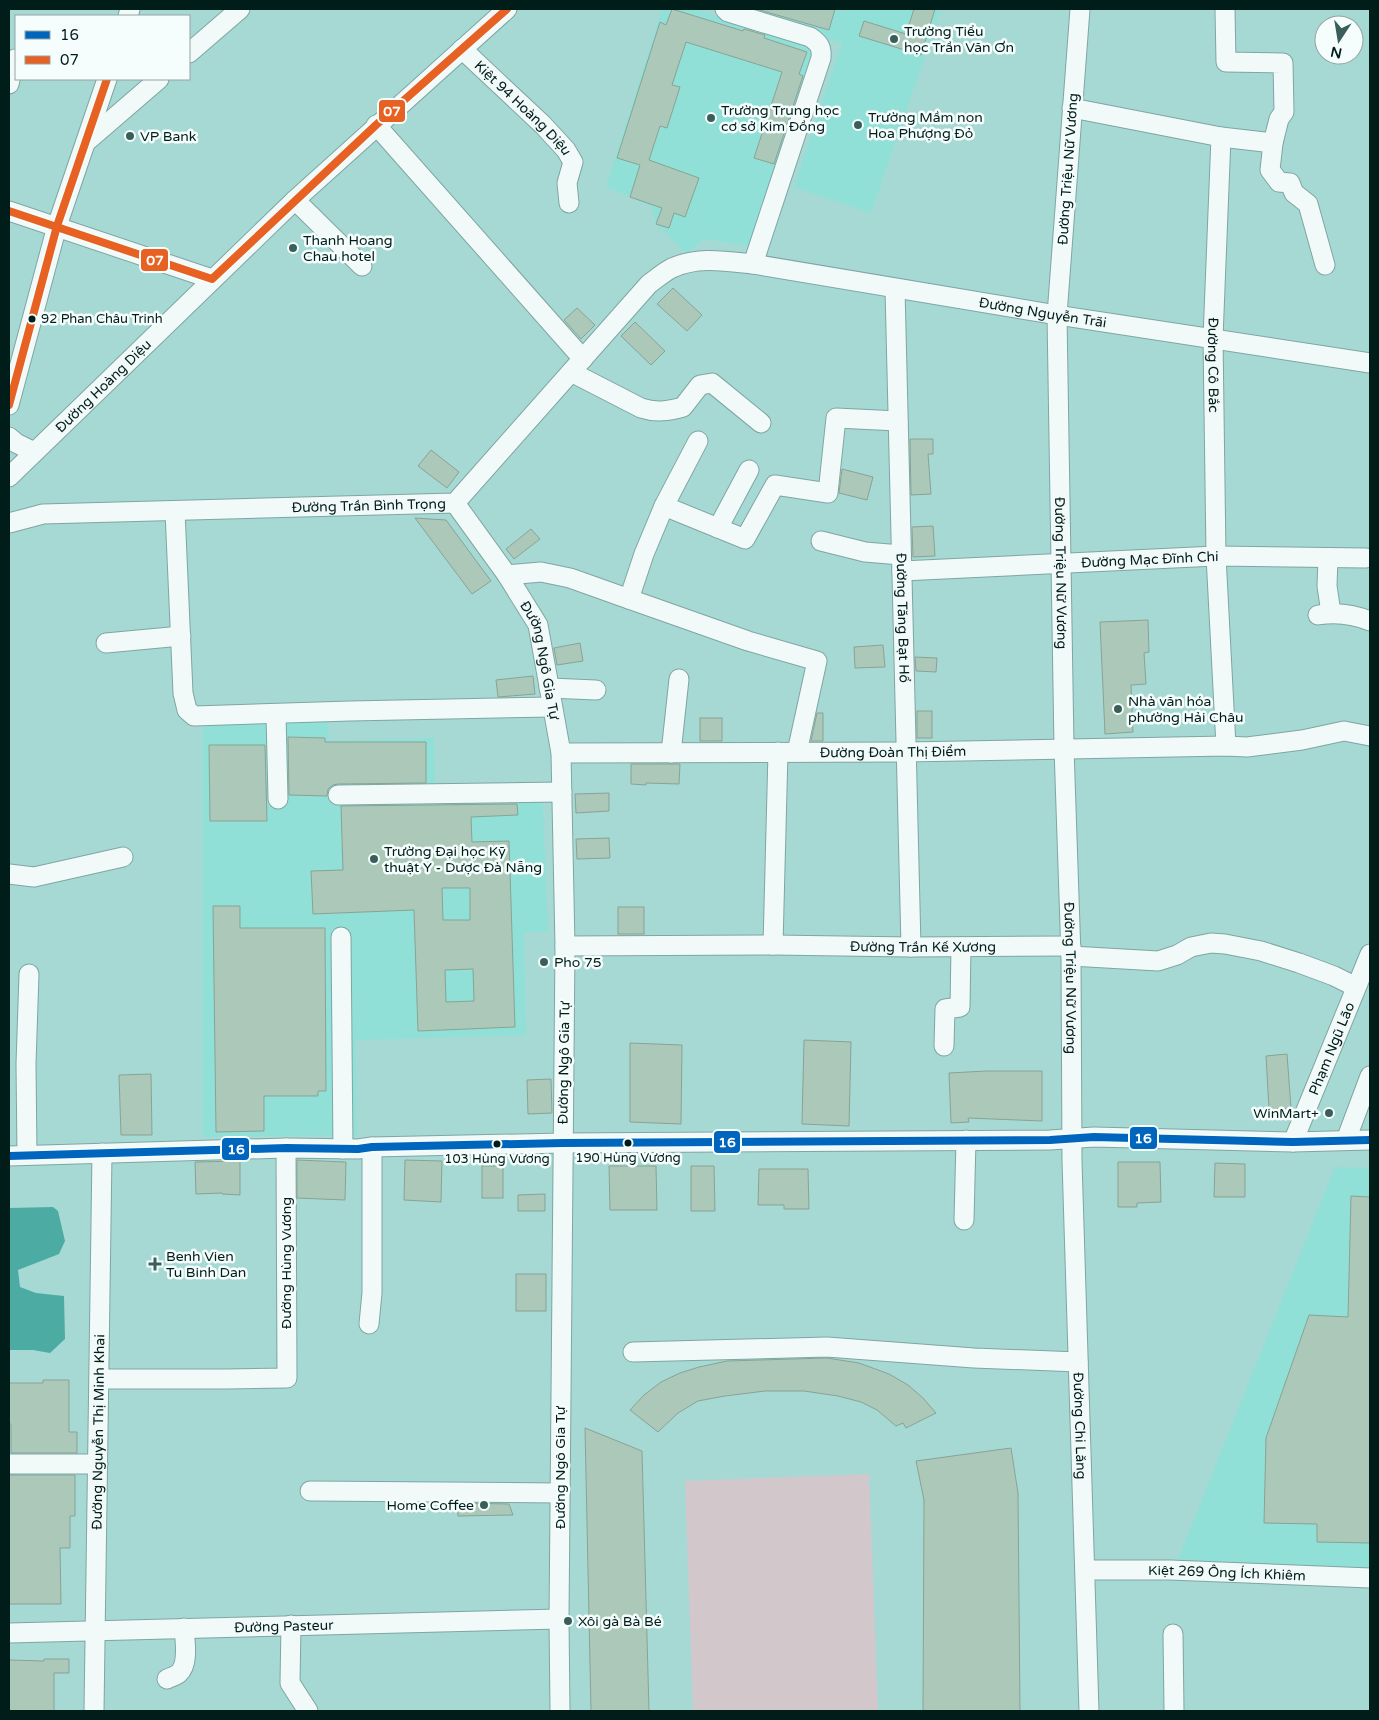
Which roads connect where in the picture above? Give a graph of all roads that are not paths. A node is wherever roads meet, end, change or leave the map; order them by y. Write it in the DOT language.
graph roads {
  1 [pos="240,9"];
  2 [pos="507,9"];
  3 [pos="725,9"];
  4 [pos="1080,9"];
  5 [pos="1225,9"];
  6 [pos="462,49"];
  7 [pos="190,52"];
  8 [pos="15,59"];
  9 [pos="107,80"];
  10 [pos="158,80"];
  11 [pos="9,84"];
  12 [pos="1072,108"];
  13 [pos="376,125"];
  14 [pos="1221,137"];
  15 [pos="86,142"];
  16 [pos="1273,143"];
  17 [pos="295,200"];
  18 [pos="569,203"];
  19 [pos="9,211"];
  20 [pos="57,226"];
  21 [pos="716,259"];
  22 [pos="753,264"];
  23 [pos="1325,265"];
  24 [pos="362,266"];
  25 [pos="212,278"];
  26 [pos="895,289"];
  27 [pos="1057,315"];
  28 [pos="1213,338"];
  29 [pos="1370,362"];
  30 [pos="577,365"];
  31 [pos="9,405"];
  32 [pos="898,421"];
  33 [pos="761,423"];
  34 [pos="9,437"];
  35 [pos="698,441"];
  36 [pos="34,452"];
  37 [pos="750,470"];
  38 [pos="9,477"];
  39 [pos="455,502"];
  40 [pos="664,506"];
  41 [pos="175,511"];
  42 [pos="9,523"];
  43 [pos="718,528"];
  44 [pos="821,542"];
  45 [pos="1216,556"];
  46 [pos="1328,558"];
  47 [pos="1366,558"];
  48 [pos="902,563"];
  49 [pos="1061,564"];
  50 [pos="507,575"];
  51 [pos="629,598"];
  52 [pos="1370,621"];
  53 [pos="181,636"];
  54 [pos="106,643"];
  55 [pos="679,679"];
  56 [pos="549,688"];
  57 [pos="596,690"];
  58 [pos="552,707"];
  59 [pos="276,714"];
  60 [pos="1370,736"];
  61 [pos="1226,746"];
  62 [pos="1064,748"];
  63 [pos="778,752"];
  64 [pos="797,752"];
  65 [pos="906,752"];
  66 [pos="561,753"];
  67 [pos="671,753"];
  68 [pos="562,792"];
  69 [pos="338,795"];
  70 [pos="278,799"];
  71 [pos="123,857"];
  72 [pos="9,874"];
  73 [pos="341,936"];
  74 [pos="773,945"];
  75 [pos="566,946"];
  76 [pos="911,947"];
  77 [pos="960,947"];
  78 [pos="1071,951"];
  79 [pos="1370,954"];
  80 [pos="29,974"];
  81 [pos="1356,988"];
  82 [pos="944,1046"];
  83 [pos="1370,1076"];
  84 [pos="1072,1139"];
  85 [pos="966,1140"];
  86 [pos="1346,1140"];
  87 [pos="1370,1140"];
  88 [pos="1293,1142"];
  89 [pos="562,1143"];
  90 [pos="372,1147"];
  91 [pos="286,1148"];
  92 [pos="343,1149"];
  93 [pos="102,1153"];
  94 [pos="18,1156"];
  95 [pos="964,1220"];
  96 [pos="369,1324"];
  97 [pos="633,1352"];
  98 [pos="1078,1362"];
  99 [pos="99,1379"];
  100 [pos="9,1464"];
  101 [pos="98,1464"];
  102 [pos="310,1491"];
  103 [pos="560,1493"];
  104 [pos="1085,1570"];
  105 [pos="1370,1578"];
  106 [pos="559,1619"];
  107 [pos="290,1625"];
  108 [pos="184,1628"];
  109 [pos="96,1630"];
  110 [pos="9,1633"];
  111 [pos="1173,1634"];
  112 [pos="167,1679"];
  113 [pos="94,1711"];
  114 [pos="308,1711"];
  115 [pos="560,1711"];
  116 [pos="1089,1711"];
  117 [pos="1174,1711"];
  1 -- 7 [label="street"];
  2 -- 6 [label="street, Đường Hoàng Diệu"];
  3 -- 22 [label="street"];
  4 -- 12 [label="street, Đường Triệu Nữ Vương"];
  5 -- 16 [label="street"];
  6 -- 13 [label="street, Đường Hoàng Diệu"];
  6 -- 18 [label="street, Kiệt 94 Hoàng Diệu"];
  8 -- 11 [label="street"];
  9 -- 15 [label="street"];
  10 -- 15 [label="street"];
  12 -- 14 [label="street"];
  12 -- 27 [label="street, Đường Triệu Nữ Vương"];
  13 -- 17 [label="street, Đường Hoàng Diệu"];
  13 -- 30 [label="street"];
  14 -- 16 [label="street"];
  14 -- 28 [label="street, Đường Cô Bắc"];
  15 -- 20 [label="street"];
  16 -- 23 [label="street"];
  17 -- 24 [label="street"];
  17 -- 25 [label="street, Đường Hoàng Diệu"];
  19 -- 20 [label="street"];
  20 -- 25 [label="street"];
  20 -- 31 [label="street"];
  21 -- 22 [label="street, Đường Nguyễn Trãi"];
  21 -- 30 [label="street, Đường Trần Bình Trọng"];
  22 -- 26 [label="street, Đường Nguyễn Trãi"];
  25 -- 36 [label="street, Đường Hoàng Diệu"];
  26 -- 27 [label="street, Đường Nguyễn Trãi"];
  26 -- 32 [label="street, Đường Tăng Bạt Hổ"];
  27 -- 28 [label="street, Đường Nguyễn Trãi"];
  27 -- 49 [label="street, Đường Triệu Nữ Vương"];
  28 -- 29 [label="street, Đường Nguyễn Trãi"];
  28 -- 45 [label="street, Đường Cô Bắc"];
  30 -- 33 [label="street"];
  30 -- 39 [label="street, Đường Trần Bình Trọng"];
  32 -- 43 [label="street"];
  32 -- 48 [label="street, Đường Tăng Bạt Hổ"];
  34 -- 36 [label="street"];
  35 -- 40 [label="street"];
  36 -- 38 [label="street, Đường Hoàng Diệu"];
  37 -- 43 [label="street"];
  39 -- 41 [label="street, Đường Trần Bình Trọng"];
  39 -- 50 [label="street, Đường Ngô Gia Tự"];
  40 -- 43 [label="street"];
  40 -- 51 [label="street"];
  41 -- 42 [label="street, Đường Trần Bình Trọng"];
  41 -- 53 [label="street"];
  44 -- 48 [label="street, Đường Mạc Đĩnh Chi"];
  45 -- 46 [label="street, Đường Mạc Đĩnh Chi"];
  45 -- 49 [label="street, Đường Mạc Đĩnh Chi"];
  45 -- 61 [label="street, Đường Cô Bắc"];
  46 -- 47 [label="street, Đường Mạc Đĩnh Chi"];
  46 -- 52 [label="street"];
  48 -- 49 [label="street, Đường Mạc Đĩnh Chi"];
  48 -- 65 [label="street, Đường Tăng Bạt Hổ"];
  49 -- 62 [label="street, Đường Triệu Nữ Vương"];
  50 -- 51 [label="street"];
  50 -- 56 [label="street, Đường Ngô Gia Tự"];
  51 -- 64 [label="street"];
  53 -- 54 [label="street"];
  53 -- 59 [label="street"];
  55 -- 67 [label="street"];
  56 -- 57 [label="street"];
  56 -- 58 [label="street, Đường Ngô Gia Tự"];
  58 -- 59 [label="street"];
  58 -- 66 [label="street, Đường Ngô Gia Tự"];
  59 -- 70 [label="street"];
  60 -- 61 [label="street, Đường Đoàn Thị Điểm"];
  61 -- 62 [label="street, Đường Đoàn Thị Điểm"];
  62 -- 65 [label="street, Đường Đoàn Thị Điểm"];
  62 -- 78 [label="street, Đường Triệu Nữ Vương"];
  63 -- 64 [label="street, Đường Đoàn Thị Điểm"];
  63 -- 67 [label="street, Đường Đoàn Thị Điểm"];
  63 -- 74 [label="street"];
  64 -- 65 [label="street, Đường Đoàn Thị Điểm"];
  65 -- 76 [label="street, Đường Tăng Bạt Hổ"];
  66 -- 67 [label="street, Đường Đoàn Thị Điểm"];
  66 -- 68 [label="street, Đường Ngô Gia Tự"];
  68 -- 69 [label="street"];
  68 -- 75 [label="street, Đường Ngô Gia Tự"];
  71 -- 72 [label="street"];
  73 -- 92 [label="street"];
  74 -- 75 [label="street, Đường Trần Kế Xương"];
  74 -- 76 [label="street, Đường Trần Kế Xương"];
  75 -- 89 [label="street, Đường Ngô Gia Tự"];
  76 -- 77 [label="street, Đường Trần Kế Xương"];
  77 -- 78 [label="street, Đường Trần Kế Xương"];
  77 -- 82 [label="street"];
  78 -- 81 [label="street, Đường Trần Kế Xương"];
  78 -- 84 [label="street, Đường Triệu Nữ Vương"];
  79 -- 81 [label="street, Phạm Ngũ Lão"];
  80 -- 94 [label="street"];
  81 -- 88 [label="street, Phạm Ngũ Lão"];
  83 -- 86 [label="street"];
  84 -- 85 [label="street"];
  84 -- 88 [label="street"];
  84 -- 98 [label="street, Đường Chi Lăng"];
  85 -- 89 [label="street"];
  85 -- 95 [label="street"];
  86 -- 87 [label="street"];
  86 -- 88 [label="street"];
  89 -- 90 [label="street"];
  89 -- 103 [label="street, Đường Ngô Gia Tự"];
  90 -- 92 [label="street"];
  90 -- 96 [label="street"];
  91 -- 92 [label="street"];
  91 -- 93 [label="street"];
  91 -- 99 [label="street, Đường Hùng Vương"];
  93 -- 94 [label="street"];
  93 -- 99 [label="street, Đường Nguyễn Thị Minh Khai"];
  97 -- 98 [label="street"];
  98 -- 104 [label="street, Đường Chi Lăng"];
  99 -- 101 [label="street, Đường Nguyễn Thị Minh Khai"];
  100 -- 101 [label="street"];
  101 -- 109 [label="street, Đường Nguyễn Thị Minh Khai"];
  102 -- 103 [label="street"];
  103 -- 106 [label="street, Đường Ngô Gia Tự"];
  104 -- 105 [label="street, Kiệt 269 Ông Ích Khiêm"];
  104 -- 116 [label="street, Đường Chi Lăng"];
  106 -- 107 [label="street, Đường Pasteur"];
  106 -- 115 [label="street, Đường Ngô Gia Tự"];
  107 -- 108 [label="street, Đường Pasteur"];
  107 -- 114 [label="street"];
  108 -- 109 [label="street, Đường Pasteur"];
  108 -- 112 [label="street"];
  109 -- 110 [label="street, Đường Pasteur"];
  109 -- 113 [label="street, Đường Nguyễn Thị Minh Khai"];
  111 -- 117 [label="street"];
}
